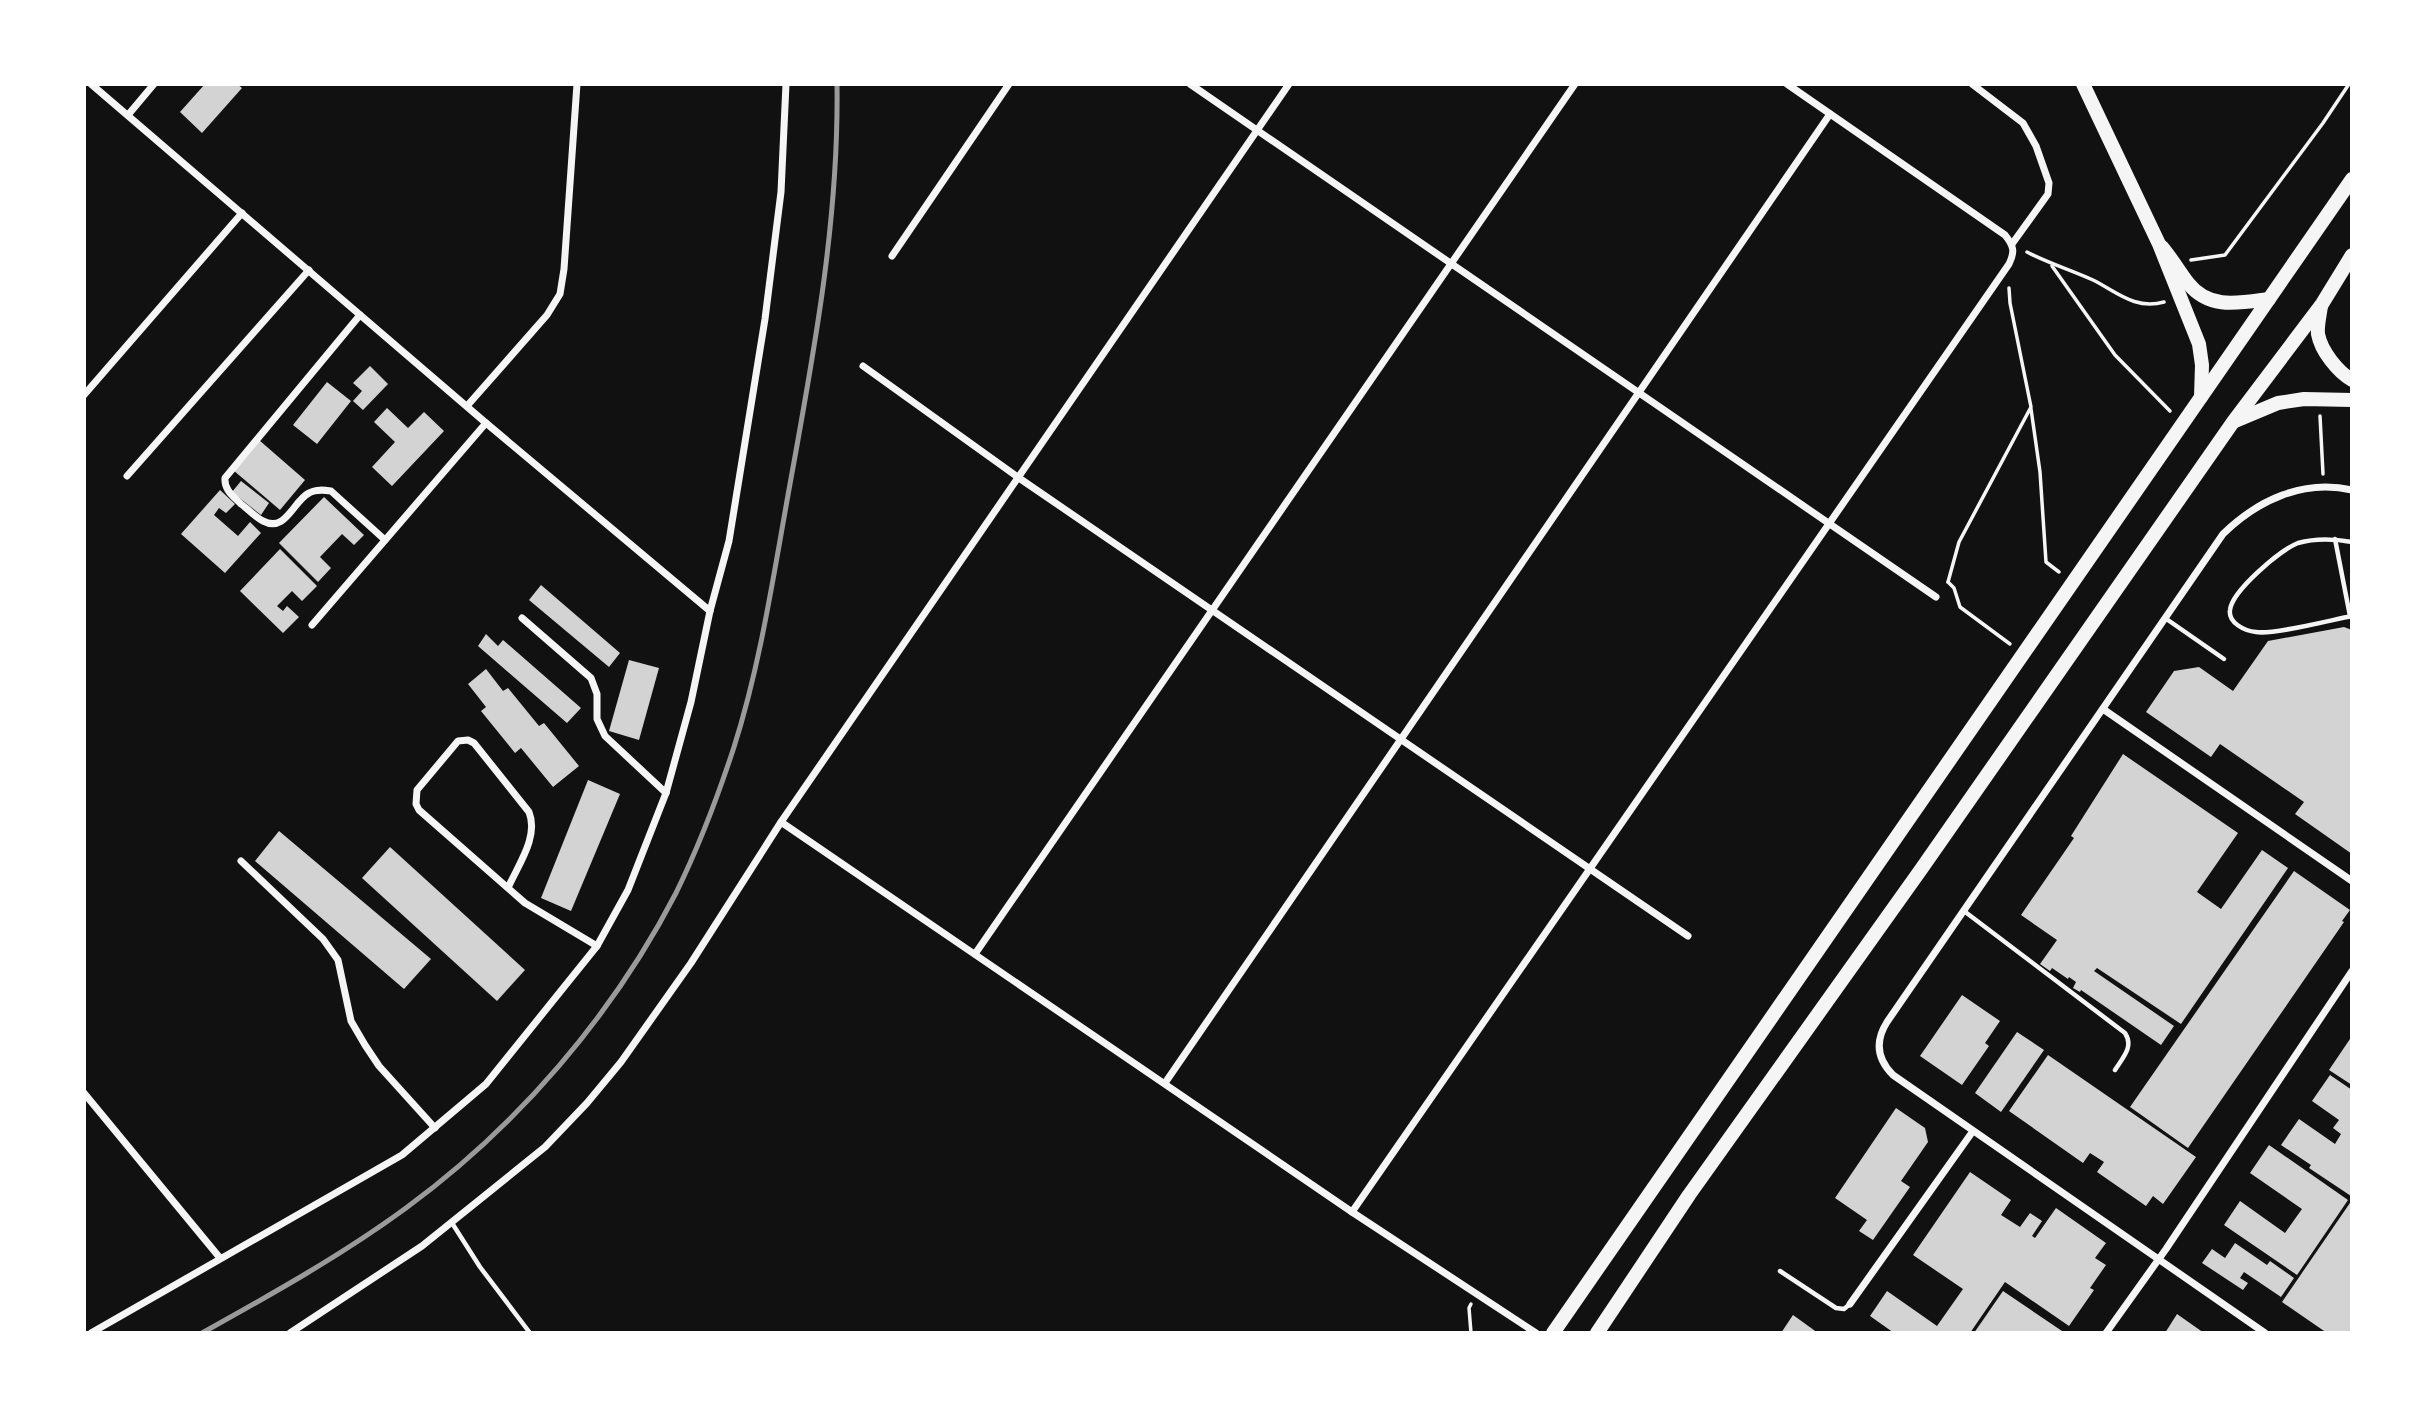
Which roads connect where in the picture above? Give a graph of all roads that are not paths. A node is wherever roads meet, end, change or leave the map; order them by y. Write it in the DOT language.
graph roads {
  1 [pos="91,84"];
  2 [pos="154,84"];
  3 [pos="577,84"];
  4 [pos="786,84"];
  5 [pos="1009,84"];
  6 [pos="1190,84"];
  7 [pos="1289,84"];
  8 [pos="1576,84"];
  9 [pos="1787,84"];
  10 [pos="1972,84"];
  11 [pos="2083,84"];
  12 [pos="1830,114"];
  13 [pos="128,115"];
  14 [pos="1257,130"];
  15 [pos="2352,179"];
  16 [pos="242,213"];
  17 [pos="2012,244"];
  18 [pos="2159,244"];
  19 [pos="2352,255"];
  20 [pos="892,256"];
  21 [pos="1451,263"];
  22 [pos="309,270"];
  23 [pos="2269,299"];
  24 [pos="2322,304"];
  25 [pos="360,314"];
  26 [pos="863,366"];
  27 [pos="2352,380"];
  28 [pos="1639,393"];
  29 [pos="84,395"];
  30 [pos="2201,398"];
  31 [pos="2352,400"];
  32 [pos="467,406"];
  33 [pos="2233,422"];
  34 [pos="486,423"];
  35 [pos="127,476"];
  36 [pos="1019,478"];
  37 [pos="2352,490"];
  38 [pos="1828,523"];
  39 [pos="2335,539"];
  40 [pos="385,540"];
  41 [pos="2352,542"];
  42 [pos="1936,597"];
  43 [pos="1212,610"];
  44 [pos="710,611"];
  45 [pos="2351,616"];
  46 [pos="522,618"];
  47 [pos="2165,618"];
  48 [pos="312,625"];
  49 [pos="2224,659"];
  50 [pos="2103,709"];
  51 [pos="1400,740"];
  52 [pos="666,793"];
  53 [pos="781,822"];
  54 [pos="241,861"];
  55 [pos="1588,869"];
  56 [pos="2352,881"];
  57 [pos="508,888"];
  58 [pos="1964,911"];
  59 [pos="1688,936"];
  60 [pos="597,946"];
  61 [pos="975,954"];
  62 [pos="2352,971"];
  63 [pos="2115,1070"];
  64 [pos="1165,1083"];
  65 [pos="84,1093"];
  66 [pos="435,1128"];
  67 [pos="1973,1131"];
  68 [pos="1352,1212"];
  69 [pos="452,1223"];
  70 [pos="220,1258"];
  71 [pos="2158,1259"];
  72 [pos="1780,1271"];
  73 [pos="1850,1304"];
  74 [pos="91,1333"];
  75 [pos="290,1333"];
  76 [pos="530,1333"];
  77 [pos="1535,1333"];
  78 [pos="1553,1333"];
  79 [pos="1597,1333"];
  80 [pos="2106,1333"];
  81 [pos="2265,1333"];
  1 -- 13 [label="street"];
  2 -- 13 [label="street"];
  3 -- 32 [label="street"];
  4 -- 44 [label="street"];
  5 -- 20 [label="street"];
  6 -- 14 [label="street"];
  7 -- 14 [label="street"];
  8 -- 21 [label="street"];
  9 -- 12 [label="street"];
  10 -- 17 [label="street"];
  11 -- 18 [label="highway"];
  12 -- 17 [label="street"];
  12 -- 28 [label="street"];
  13 -- 16 [label="street"];
  14 -- 21 [label="street"];
  14 -- 36 [label="street"];
  15 -- 23 [label="highway"];
  16 -- 22 [label="street"];
  16 -- 29 [label="street"];
  17 -- 38 [label="street"];
  18 -- 23 [label="highway"];
  18 -- 30 [label="highway"];
  19 -- 24 [label="highway"];
  21 -- 28 [label="street"];
  21 -- 43 [label="street"];
  22 -- 25 [label="street"];
  22 -- 35 [label="street"];
  23 -- 30 [label="highway"];
  24 -- 27 [label="highway"];
  24 -- 33 [label="highway"];
  25 -- 32 [label="street"];
  25 -- 40 [label="street"];
  26 -- 36 [label="street"];
  28 -- 38 [label="street"];
  28 -- 51 [label="street"];
  30 -- 78 [label="highway"];
  31 -- 33 [label="highway"];
  32 -- 34 [label="street"];
  33 -- 79 [label="highway"];
  34 -- 40 [label="street"];
  34 -- 44 [label="street"];
  36 -- 43 [label="street"];
  36 -- 53 [label="street"];
  37 -- 47 [label="street"];
  38 -- 42 [label="street"];
  38 -- 55 [label="street"];
  39 -- 41 [label="lane"];
  39 -- 45 [label="lane"];
  39 -- 45 [label="lane"];
  40 -- 48 [label="street"];
  43 -- 51 [label="street"];
  43 -- 61 [label="street"];
  44 -- 52 [label="street"];
  46 -- 52 [label="street"];
  47 -- 49 [label="lane"];
  47 -- 50 [label="street"];
  50 -- 56 [label="street"];
  50 -- 58 [label="street"];
  51 -- 55 [label="street"];
  51 -- 64 [label="street"];
  52 -- 60 [label="street"];
  53 -- 61 [label="street"];
  53 -- 69 [label="street"];
  54 -- 66 [label="street"];
  55 -- 59 [label="street"];
  55 -- 68 [label="street"];
  57 -- 57 [label="street"];
  57 -- 60 [label="street"];
  58 -- 63 [label="lane"];
  58 -- 67 [label="street"];
  60 -- 66 [label="street"];
  61 -- 64 [label="street"];
  62 -- 71 [label="street"];
  64 -- 68 [label="street"];
  65 -- 70 [label="street"];
  66 -- 70 [label="street"];
  67 -- 71 [label="street"];
  67 -- 73 [label="street"];
  68 -- 77 [label="street"];
  69 -- 75 [label="street"];
  69 -- 76 [label="lane"];
  70 -- 74 [label="street"];
  71 -- 80 [label="street"];
  71 -- 81 [label="street"];
  72 -- 73 [label="lane"];
}
